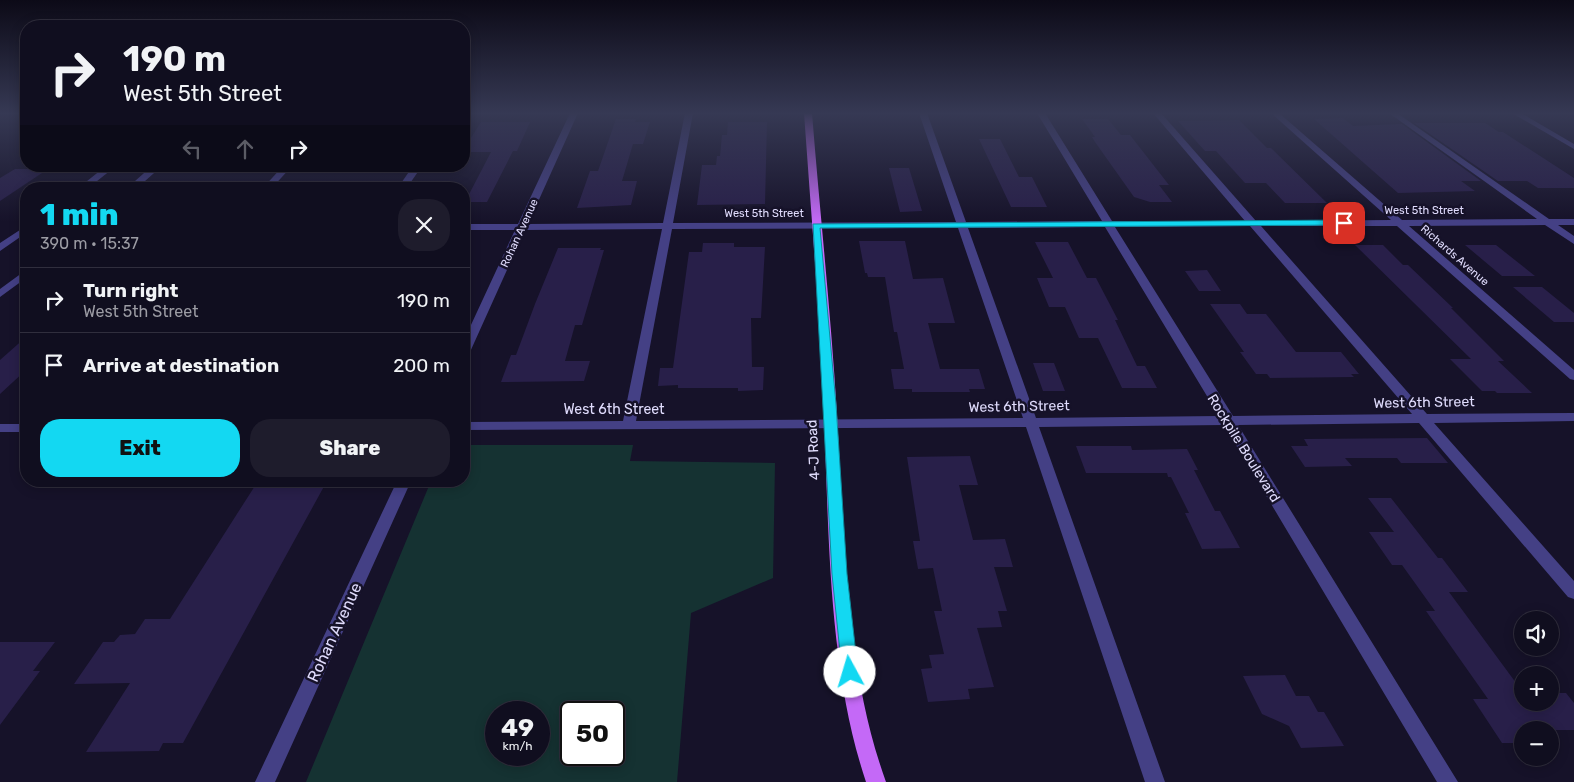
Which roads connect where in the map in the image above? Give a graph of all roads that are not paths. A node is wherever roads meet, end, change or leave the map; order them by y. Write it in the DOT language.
graph roads {
  1 [pos="557,149"];
  2 [pos="682,149"];
  3 [pos="811,149"];
  4 [pos="936,149"];
  5 [pos="1063,149"];
  6 [pos="1189,149"];
  7 [pos="1316,149"];
  8 [pos="1445,149"];
  9 [pos="104,172"];
  10 [pos="151,172"];
  11 [pos="282,172"];
  12 [pos="90,182"];
  13 [pos="139,182"];
  14 [pos="273,182"];
  15 [pos="1548,222"];
  16 [pos="1574,222"];
  17 [pos="1252,223"];
  18 [pos="1400,223"];
  19 [pos="1110,224"];
  20 [pos="816,225"];
  21 [pos="962,225"];
  22 [pos="667,226"];
  23 [pos="470,227"];
  24 [pos="522,227"];
  25 [pos="20,233"];
  26 [pos="1574,240"];
  27 [pos="0,248"];
  28 [pos="20,277"];
  29 [pos="0,294"];
  30 [pos="470,339"];
  31 [pos="1574,376"];
  32 [pos="1574,417"];
  33 [pos="1422,418"];
  34 [pos="1227,420"];
  35 [pos="1032,422"];
  36 [pos="830,424"];
  37 [pos="470,426"];
  38 [pos="629,426"];
  39 [pos="0,428"];
  40 [pos="20,428"];
  41 [pos="401,487"];
  42 [pos="1574,592"];
  43 [pos="265,782"];
  44 [pos="876,782"];
  45 [pos="1155,782"];
  46 [pos="1448,782"];
  1 -- 24 [label="street, Rohan Avenue"];
  2 -- 22 [label="street"];
  3 -- 20 [label="main road, 4-J Road"];
  4 -- 21 [label="street"];
  5 -- 19 [label="street, Rockpile Boulevard"];
  6 -- 17 [label="street"];
  7 -- 18 [label="street, Richards Avenue"];
  8 -- 15 [label="street"];
  9 -- 12 [label="street"];
  10 -- 13 [label="street"];
  11 -- 14 [label="street"];
  15 -- 16 [label="street, West 5th Street"];
  15 -- 18 [label="street, West 5th Street"];
  15 -- 26 [label="street"];
  17 -- 18 [label="street, West 5th Street"];
  17 -- 19 [label="street, West 5th Street"];
  17 -- 33 [label="street"];
  18 -- 31 [label="street, Richards Avenue"];
  19 -- 21 [label="street, West 5th Street"];
  19 -- 34 [label="street, Rockpile Boulevard"];
  20 -- 21 [label="street, West 5th Street"];
  20 -- 22 [label="street, West 5th Street"];
  20 -- 36 [label="main road, 4-J Road"];
  21 -- 35 [label="street"];
  22 -- 24 [label="street, West 5th Street"];
  22 -- 38 [label="street"];
  23 -- 24 [label="street, West 5th Street"];
  24 -- 30 [label="street, Rohan Avenue"];
  25 -- 27 [label="street"];
  28 -- 29 [label="street"];
  32 -- 33 [label="street, West 6th Street"];
  33 -- 34 [label="street, West 6th Street"];
  33 -- 42 [label="street"];
  34 -- 35 [label="street, West 6th Street"];
  34 -- 46 [label="street, Rockpile Boulevard"];
  35 -- 36 [label="street, West 6th Street"];
  35 -- 45 [label="street"];
  36 -- 38 [label="street, West 6th Street"];
  36 -- 44 [label="main road, 4-J Road"];
  37 -- 38 [label="street, West 6th Street"];
  39 -- 40 [label="street"];
  41 -- 43 [label="street, Rohan Avenue"];
}
